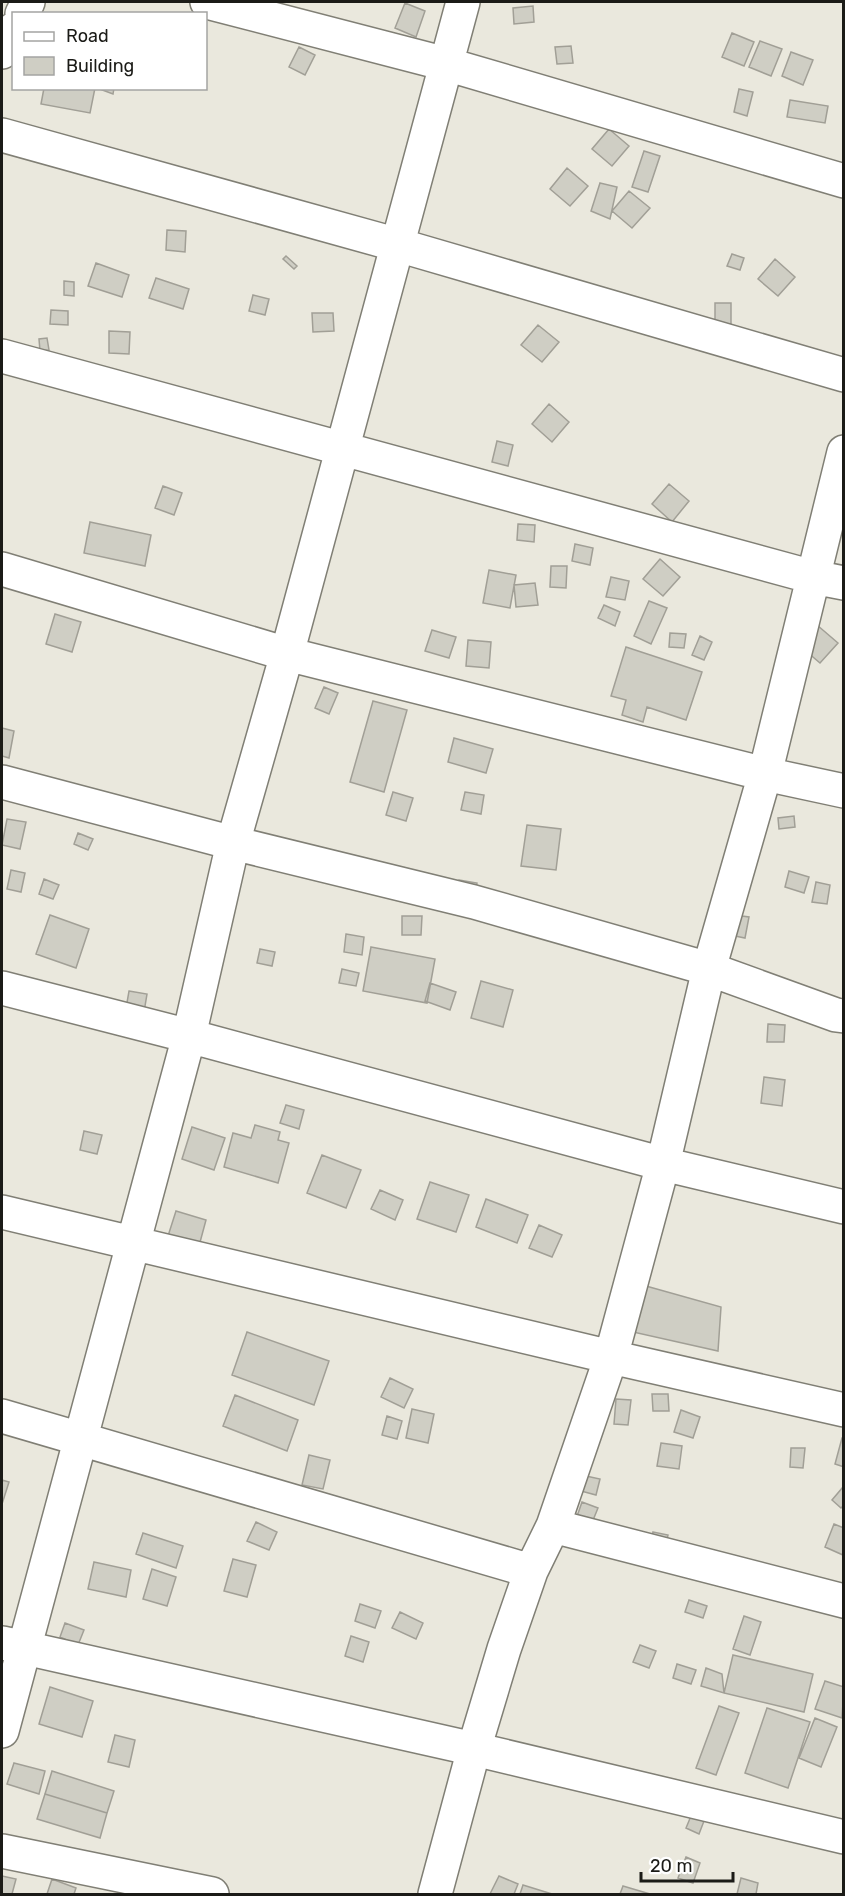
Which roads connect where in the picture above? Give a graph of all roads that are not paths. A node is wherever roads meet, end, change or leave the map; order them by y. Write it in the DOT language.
graph roads {
  1 [pos="207,2"];
  2 [pos="463,2"];
  3 [pos="12,33"];
  4 [pos="2,52"];
  5 [pos="446,64"];
  6 [pos="2,135"];
  7 [pos="843,181"];
  8 [pos="398,245"];
  9 [pos="2,356"];
  10 [pos="843,375"];
  11 [pos="343,447"];
  12 [pos="843,452"];
  13 [pos="2,569"];
  14 [pos="828,580"];
  15 [pos="288,654"];
  16 [pos="765,774"];
  17 [pos="2,782"];
  18 [pos="843,791"];
  19 [pos="233,843"];
  20 [pos="709,969"];
  21 [pos="2,988"];
  22 [pos="843,1016"];
  23 [pos="189,1036"];
  24 [pos="663,1164"];
  25 [pos="843,1207"];
  26 [pos="2,1212"];
  27 [pos="131,1244"];
  28 [pos="611,1357"];
  29 [pos="843,1410"];
  30 [pos="2,1416"];
  31 [pos="80,1438"];
  32 [pos="553,1526"];
  33 [pos="531,1571"];
  34 [pos="843,1600"];
  35 [pos="12,1646"];
  36 [pos="2,1731"];
  37 [pos="474,1749"];
  38 [pos="843,1837"];
  39 [pos="2,1851"];
  40 [pos="212,1894"];
  41 [pos="435,1894"];
  1 -- 5 [label="street"];
  2 -- 5 [label="street"];
  3 -- 4 [label="street"];
  5 -- 7 [label="street"];
  5 -- 8 [label="street"];
  6 -- 8 [label="street"];
  8 -- 10 [label="street"];
  8 -- 11 [label="street"];
  9 -- 11 [label="street"];
  11 -- 14 [label="street"];
  11 -- 15 [label="street"];
  12 -- 14 [label="street"];
  13 -- 15 [label="street"];
  14 -- 16 [label="street"];
  15 -- 16 [label="street"];
  15 -- 19 [label="street"];
  16 -- 18 [label="street"];
  16 -- 20 [label="street"];
  17 -- 19 [label="street"];
  19 -- 20 [label="street"];
  19 -- 23 [label="street"];
  20 -- 22 [label="street"];
  20 -- 24 [label="street"];
  21 -- 23 [label="street"];
  23 -- 24 [label="street"];
  23 -- 27 [label="street"];
  24 -- 25 [label="street"];
  24 -- 28 [label="street"];
  26 -- 27 [label="street"];
  27 -- 28 [label="street"];
  27 -- 31 [label="street"];
  28 -- 29 [label="street"];
  28 -- 32 [label="street"];
  30 -- 31 [label="street"];
  31 -- 33 [label="street"];
  31 -- 35 [label="street"];
  32 -- 33 [label="street"];
  32 -- 34 [label="street"];
  33 -- 37 [label="street"];
  35 -- 36 [label="street"];
  35 -- 37 [label="street"];
  37 -- 38 [label="street"];
  37 -- 41 [label="street"];
  39 -- 40 [label="street"];
}
